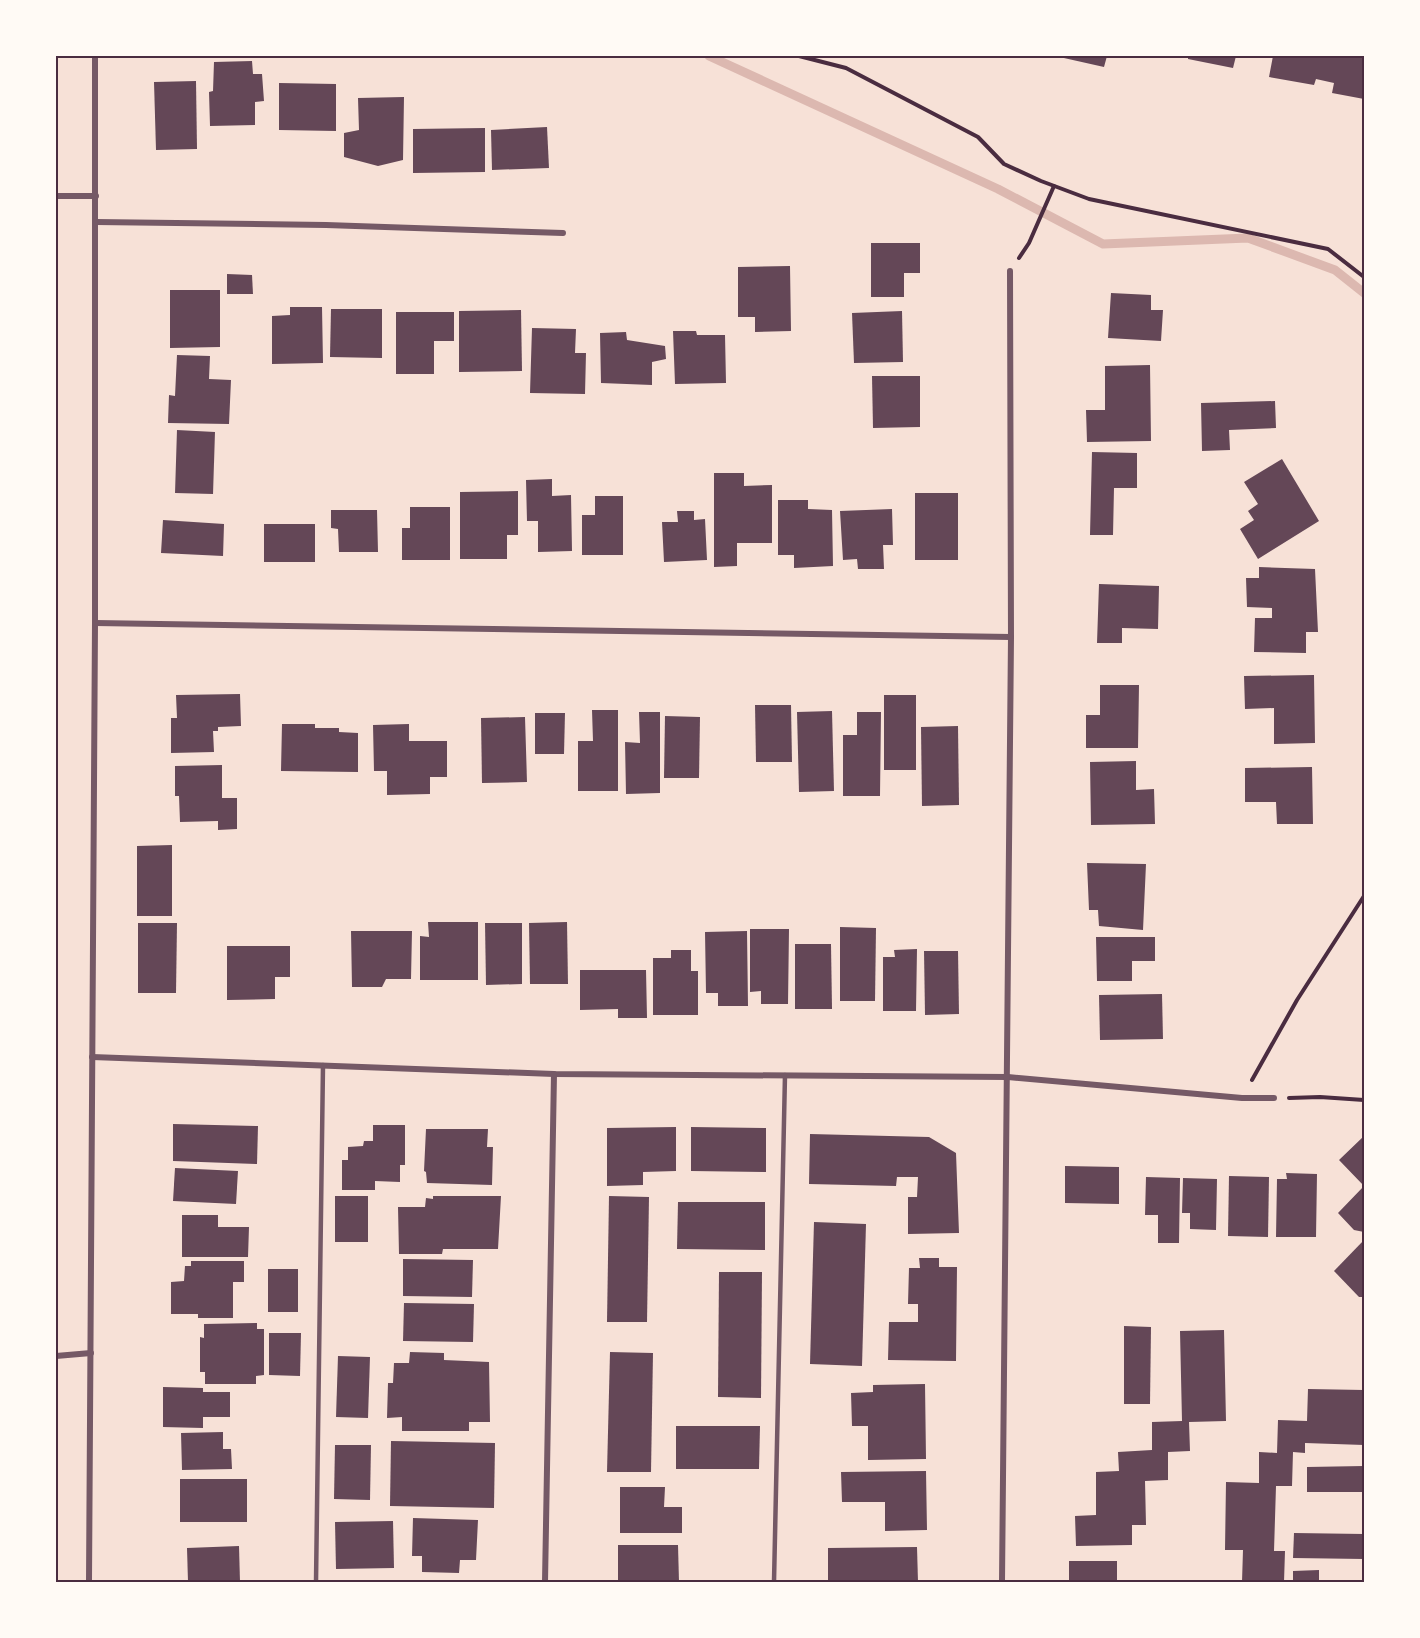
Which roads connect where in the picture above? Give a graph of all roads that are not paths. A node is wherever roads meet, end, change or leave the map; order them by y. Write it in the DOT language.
graph roads {
  1 [pos="95,56"];
  2 [pos="96,195"];
  3 [pos="56,196"];
  4 [pos="96,222"];
  5 [pos="562,233"];
  6 [pos="1010,271"];
  7 [pos="95,622"];
  8 [pos="1011,637"];
  9 [pos="92,1057"];
  10 [pos="323,1065"];
  11 [pos="554,1074"];
  12 [pos="785,1075"];
  13 [pos="1008,1077"];
  14 [pos="1274,1098"];
  15 [pos="91,1353"];
  16 [pos="56,1356"];
  17 [pos="89,1582"];
  18 [pos="316,1582"];
  19 [pos="545,1582"];
  20 [pos="774,1582"];
  21 [pos="1002,1582"];
  1 -- 2 [label="street"];
  2 -- 3 [label="street"];
  2 -- 4 [label="street"];
  4 -- 5 [label="street"];
  4 -- 7 [label="street"];
  6 -- 8 [label="street"];
  7 -- 8 [label="street"];
  7 -- 9 [label="street"];
  8 -- 13 [label="street"];
  9 -- 10 [label="street"];
  9 -- 15 [label="street"];
  10 -- 11 [label="street"];
  10 -- 18 [label="lane"];
  11 -- 12 [label="street"];
  11 -- 19 [label="street"];
  12 -- 13 [label="street"];
  12 -- 20 [label="lane"];
  13 -- 14 [label="street"];
  13 -- 21 [label="street"];
  15 -- 16 [label="street"];
  15 -- 17 [label="street"];
}
